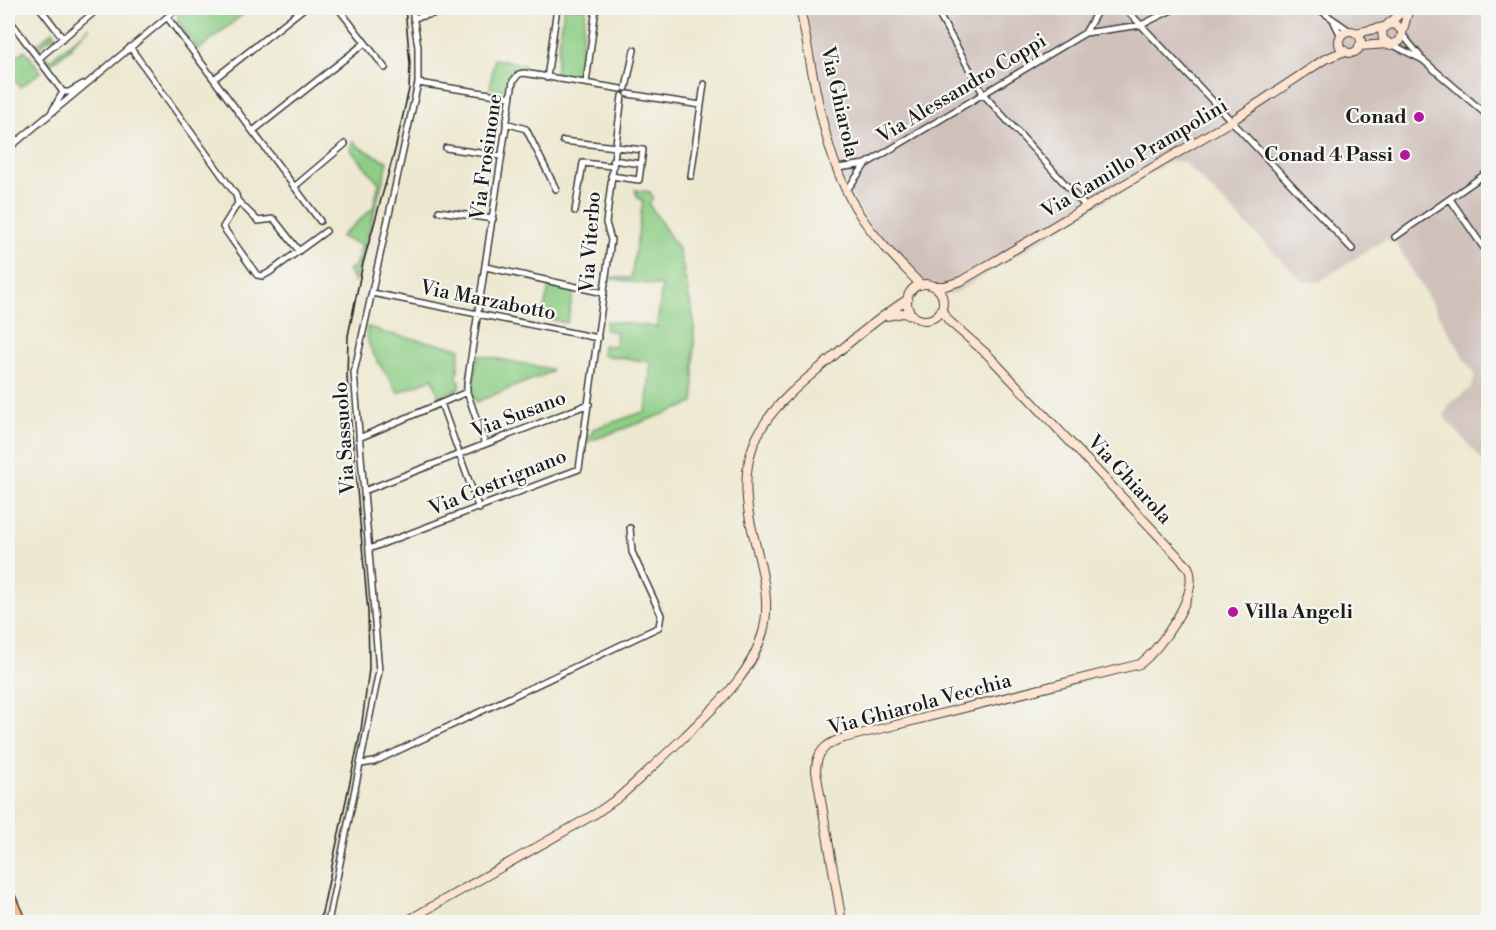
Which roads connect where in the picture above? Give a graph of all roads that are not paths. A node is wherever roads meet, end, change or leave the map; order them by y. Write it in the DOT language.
graph roads {
  1 [pos="40,8"];
  2 [pos="99,8"];
  3 [pos="178,8"];
  4 [pos="304,8"];
  5 [pos="338,8"];
  6 [pos="411,8"];
  7 [pos="462,8"];
  8 [pos="557,8"];
  9 [pos="596,8"];
  10 [pos="800,8"];
  11 [pos="934,8"];
  12 [pos="1125,8"];
  13 [pos="1176,8"];
  14 [pos="1317,8"];
  15 [pos="1408,8"];
  16 [pos="1097,9"];
  17 [pos="167,17"];
  18 [pos="8,18"];
  19 [pos="413,18"];
  20 [pos="1333,21"];
  21 [pos="1141,25"];
  22 [pos="1386,26"];
  23 [pos="1353,32"];
  24 [pos="1402,32"];
  25 [pos="1085,33"];
  26 [pos="1341,36"];
  27 [pos="63,38"];
  28 [pos="365,43"];
  29 [pos="1391,45"];
  30 [pos="1359,46"];
  31 [pos="130,47"];
  32 [pos="1342,48"];
  33 [pos="634,50"];
  34 [pos="38,59"];
  35 [pos="1423,60"];
  36 [pos="386,68"];
  37 [pos="547,78"];
  38 [pos="214,79"];
  39 [pos="87,83"];
  40 [pos="418,83"];
  41 [pos="586,83"];
  42 [pos="704,84"];
  43 [pos="63,92"];
  44 [pos="624,92"];
  45 [pos="984,94"];
  46 [pos="510,97"];
  47 [pos="701,105"];
  48 [pos="50,114"];
  49 [pos="1488,116"];
  50 [pos="1233,120"];
  51 [pos="506,123"];
  52 [pos="8,129"];
  53 [pos="253,131"];
  54 [pos="17,141"];
  55 [pos="563,141"];
  56 [pos="345,144"];
  57 [pos="446,147"];
  58 [pos="615,147"];
  59 [pos="8,149"];
  60 [pos="501,156"];
  61 [pos="613,163"];
  62 [pos="641,164"];
  63 [pos="866,164"];
  64 [pos="837,168"];
  65 [pos="1488,172"];
  66 [pos="611,176"];
  67 [pos="691,176"];
  68 [pos="294,188"];
  69 [pos="556,189"];
  70 [pos="847,190"];
  71 [pos="1450,199"];
  72 [pos="238,201"];
  73 [pos="1087,208"];
  74 [pos="439,211"];
  75 [pos="575,211"];
  76 [pos="493,219"];
  77 [pos="320,221"];
  78 [pos="327,231"];
  79 [pos="1395,237"];
  80 [pos="1352,249"];
  81 [pos="299,251"];
  82 [pos="1488,254"];
  83 [pos="903,266"];
  84 [pos="486,267"];
  85 [pos="958,282"];
  86 [pos="921,285"];
  87 [pos="933,286"];
  88 [pos="372,293"];
  89 [pos="604,293"];
  90 [pos="909,296"];
  91 [pos="943,299"];
  92 [pos="941,309"];
  93 [pos="478,314"];
  94 [pos="913,315"];
  95 [pos="933,318"];
  96 [pos="877,320"];
  97 [pos="956,328"];
  98 [pos="598,338"];
  99 [pos="467,392"];
  100 [pos="441,403"];
  101 [pos="589,404"];
  102 [pos="359,438"];
  103 [pos="485,444"];
  104 [pos="460,454"];
  105 [pos="364,491"];
  106 [pos="479,509"];
  107 [pos="630,528"];
  108 [pos="369,549"];
  109 [pos="1129,669"];
  110 [pos="361,764"];
  111 [pos="8,892"];
  112 [pos="8,912"];
  113 [pos="12,922"];
  114 [pos="21,922"];
  115 [pos="328,922"];
  116 [pos="405,922"];
  117 [pos="842,922"];
  1 -- 27 [label="street"];
  2 -- 27 [label="street"];
  3 -- 17 [label="street"];
  4 -- 38 [label="street"];
  5 -- 28 [label="street"];
  6 -- 19 [label="street, Via Sassuolo"];
  7 -- 19 [label="street"];
  8 -- 37 [label="street"];
  9 -- 41 [label="street"];
  10 -- 64 [label="main road, Via Ghiarola"];
  11 -- 45 [label="street"];
  12 -- 21 [label="street"];
  13 -- 21 [label="street, Via Alessandro Coppi"];
  14 -- 20 [label="street"];
  15 -- 22 [label="main road"];
  15 -- 24 [label="main road"];
  16 -- 25 [label="street"];
  17 -- 31 [label="street"];
  17 -- 38 [label="street"];
  18 -- 34 [label="street"];
  19 -- 40 [label="street, Via Sassuolo"];
  20 -- 23 [label="street"];
  20 -- 26 [label="street"];
  21 -- 25 [label="street, Via Alessandro Coppi"];
  21 -- 50 [label="street"];
  22 -- 23 [label="main road"];
  22 -- 24 [label="main road"];
  22 -- 29 [label="main road"];
  23 -- 26 [label="main road"];
  23 -- 30 [label="main road"];
  24 -- 29 [label="main road"];
  24 -- 35 [label="street"];
  25 -- 45 [label="street, Via Alessandro Coppi"];
  26 -- 32 [label="main road"];
  27 -- 34 [label="street"];
  28 -- 36 [label="street"];
  28 -- 53 [label="street"];
  29 -- 30 [label="main road"];
  29 -- 35 [label="street"];
  30 -- 32 [label="main road"];
  31 -- 39 [label="street"];
  31 -- 72 [label="street"];
  32 -- 50 [label="main road, Via Camillo Prampolini"];
  33 -- 44 [label="street, Via Viterbo"];
  34 -- 43 [label="street"];
  35 -- 49 [label="street"];
  37 -- 41 [label="street, Via Frosinone"];
  37 -- 46 [label="street, Via Frosinone"];
  38 -- 53 [label="street"];
  39 -- 43 [label="street"];
  39 -- 48 [label="street"];
  40 -- 46 [label="street"];
  40 -- 88 [label="street, Via Sassuolo"];
  41 -- 44 [label="street, Via Frosinone"];
  42 -- 47 [label="street"];
  43 -- 48 [label="street"];
  44 -- 47 [label="street, Via Frosinone"];
  44 -- 58 [label="street, Via Viterbo"];
  45 -- 63 [label="street, Via Alessandro Coppi"];
  45 -- 73 [label="street"];
  46 -- 51 [label="street, Via Frosinone"];
  47 -- 67 [label="street"];
  48 -- 54 [label="street"];
  50 -- 73 [label="main road, Via Camillo Prampolini"];
  50 -- 80 [label="street"];
  51 -- 60 [label="street, Via Frosinone"];
  51 -- 69 [label="street"];
  52 -- 54 [label="street"];
  53 -- 68 [label="street"];
  54 -- 59 [label="street"];
  55 -- 58 [label="street"];
  56 -- 68 [label="street"];
  57 -- 60 [label="street"];
  58 -- 61 [label="street, Via Viterbo"];
  58 -- 62 [label="street"];
  60 -- 76 [label="street, Via Frosinone"];
  61 -- 62 [label="street"];
  61 -- 66 [label="street, Via Viterbo"];
  61 -- 75 [label="street"];
  62 -- 66 [label="street"];
  63 -- 64 [label="street, Via Alessandro Coppi"];
  63 -- 70 [label="street, Via Alessandro Coppi"];
  64 -- 70 [label="main road, Via Ghiarola"];
  65 -- 71 [label="street"];
  66 -- 89 [label="street, Via Viterbo"];
  68 -- 77 [label="street"];
  70 -- 83 [label="main road, Via Ghiarola"];
  71 -- 79 [label="street"];
  71 -- 82 [label="street"];
  72 -- 81 [label="street"];
  72 -- 81 [label="street"];
  73 -- 85 [label="main road, Via Camillo Prampolini"];
  74 -- 76 [label="street"];
  76 -- 84 [label="street, Via Frosinone"];
  78 -- 81 [label="street"];
  83 -- 86 [label="main road, Via Ghiarola"];
  83 -- 90 [label="main road"];
  84 -- 89 [label="street"];
  84 -- 93 [label="street, Via Frosinone"];
  85 -- 87 [label="main road, Via Camillo Prampolini"];
  85 -- 91 [label="main road, Via Camillo Prampolini"];
  86 -- 87 [label="main road"];
  86 -- 90 [label="main road"];
  87 -- 91 [label="main road"];
  88 -- 93 [label="street, Via Marzabotto"];
  88 -- 102 [label="street, Via Sassuolo"];
  89 -- 98 [label="street, Via Viterbo"];
  90 -- 94 [label="main road"];
  90 -- 96 [label="main road"];
  91 -- 92 [label="main road"];
  92 -- 95 [label="main road"];
  92 -- 97 [label="main road, Via Ghiarola"];
  93 -- 98 [label="street, Via Marzabotto"];
  93 -- 99 [label="street, Via Frosinone"];
  94 -- 95 [label="main road"];
  94 -- 96 [label="main road"];
  95 -- 97 [label="main road, Via Ghiarola"];
  96 -- 116 [label="main road"];
  97 -- 109 [label="main road, Via Ghiarola"];
  98 -- 101 [label="street, Via Viterbo"];
  99 -- 100 [label="street"];
  99 -- 103 [label="street"];
  100 -- 102 [label="street"];
  100 -- 104 [label="street"];
  101 -- 103 [label="street, Via Susano"];
  101 -- 106 [label="street, Via Costrignano"];
  102 -- 105 [label="street, Via Sassuolo"];
  103 -- 104 [label="street, Via Susano"];
  104 -- 105 [label="street, Via Susano"];
  104 -- 106 [label="street"];
  105 -- 108 [label="street, Via Sassuolo"];
  106 -- 108 [label="street, Via Costrignano"];
  107 -- 110 [label="street"];
  108 -- 110 [label="street, Via Sassuolo"];
  109 -- 117 [label="main road, Via Ghiarola Vecchia"];
  110 -- 115 [label="street, Via Sassuolo"];
  111 -- 114 [label="highway"];
  112 -- 113 [label="highway"];
}
